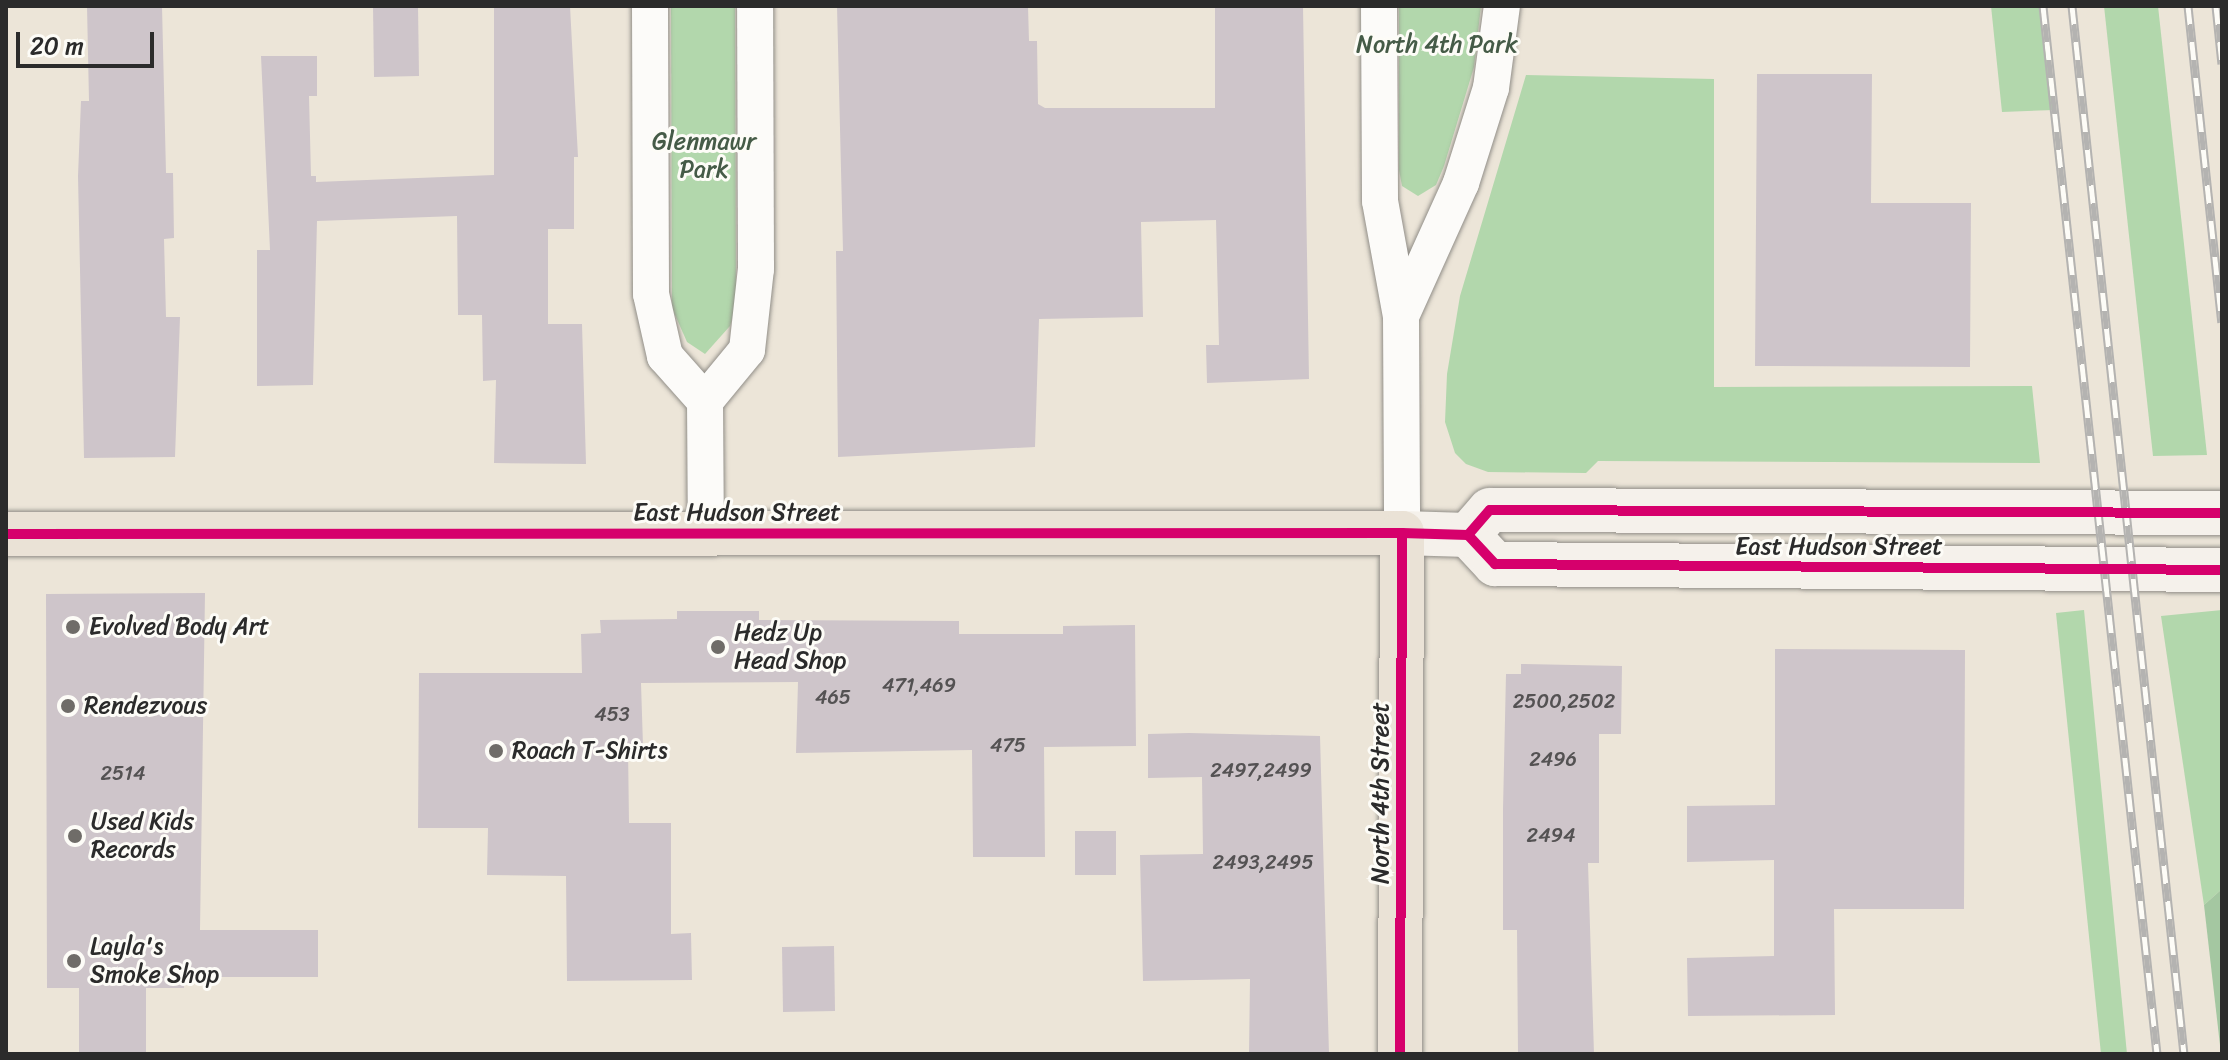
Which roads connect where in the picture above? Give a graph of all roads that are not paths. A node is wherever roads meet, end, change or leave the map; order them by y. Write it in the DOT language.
graph roads {
  1 [pos="650,6"];
  2 [pos="755,6"];
  3 [pos="1379,6"];
  4 [pos="1502,6"];
  5 [pos="1401,316"];
  6 [pos="705,401"];
  7 [pos="2222,513"];
  8 [pos="706,533"];
  9 [pos="1402,533"];
  10 [pos="6,534"];
  11 [pos="1468,535"];
  12 [pos="2222,570"];
  13 [pos="1400,1054"];
  1 -- 6 [label="street"];
  2 -- 6 [label="street"];
  3 -- 5 [label="street"];
  4 -- 5 [label="street"];
  5 -- 9 [label="street"];
  6 -- 8 [label="street"];
  7 -- 11 [label="main road, East Hudson Street"];
  8 -- 9 [label="main road, East Hudson Street"];
  8 -- 10 [label="main road, East Hudson Street"];
  9 -- 11 [label="main road, East Hudson Street"];
  9 -- 13 [label="main road, North 4th Street"];
  11 -- 12 [label="main road, East Hudson Street"];
}
